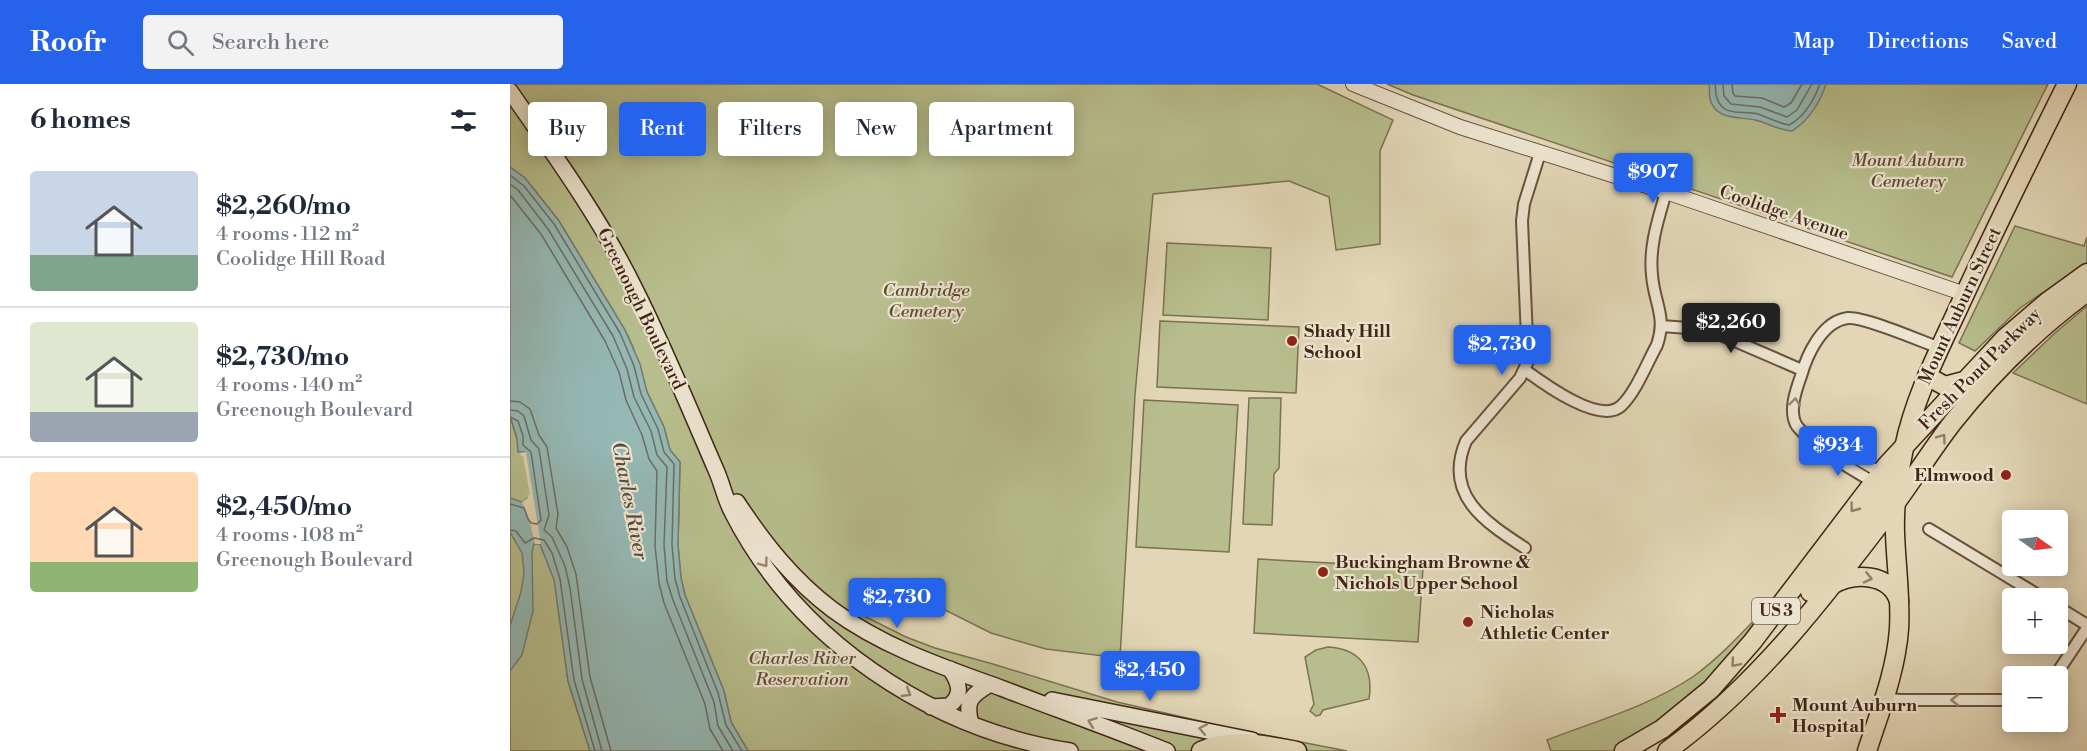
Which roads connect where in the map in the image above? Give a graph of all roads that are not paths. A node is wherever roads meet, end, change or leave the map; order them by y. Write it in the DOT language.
graph roads {
  1 [pos="1353,84"];
  2 [pos="2067,84"];
  3 [pos="510,90"];
  4 [pos="1540,153"];
  5 [pos="1666,192"];
  6 [pos="2087,273"];
  7 [pos="2087,292"];
  8 [pos="1965,294"];
  9 [pos="1662,326"];
  10 [pos="1940,348"];
  11 [pos="1525,370"];
  12 [pos="1803,370"];
  13 [pos="1927,376"];
  14 [pos="1964,381"];
  15 [pos="1904,446"];
  16 [pos="718,474"];
  17 [pos="1877,477"];
  18 [pos="1896,503"];
  19 [pos="1929,529"];
  20 [pos="1525,548"];
  21 [pos="1829,588"];
  22 [pos="2026,588"];
  23 [pos="1899,601"];
  24 [pos="2068,615"];
  25 [pos="2087,627"];
  26 [pos="2062,666"];
  27 [pos="950,669"];
  28 [pos="990,684"];
  29 [pos="1011,692"];
  30 [pos="1885,698"];
  31 [pos="2002,700"];
  32 [pos="932,707"];
  33 [pos="1721,708"];
  34 [pos="971,724"];
  35 [pos="1029,743"];
  36 [pos="1289,749"];
  37 [pos="1044,751"];
  38 [pos="1070,751"];
  39 [pos="1167,751"];
  40 [pos="1201,751"];
  41 [pos="1624,751"];
  42 [pos="1667,751"];
  43 [pos="1866,751"];
  1 -- 4 [label="street, Coolidge Avenue"];
  2 -- 8 [label="main road, Mount Auburn Street"];
  3 -- 16 [label="main road, Greenough Boulevard"];
  4 -- 5 [label="street, Coolidge Avenue"];
  4 -- 11 [label="street"];
  5 -- 8 [label="street, Coolidge Avenue"];
  5 -- 9 [label="street"];
  6 -- 14 [label="main road, Fresh Pond Parkway / US 3"];
  18 -- 7 [label="main road, Fresh Pond Parkway / US 3, one-way"];
  8 -- 10 [label="main road, Mount Auburn Street"];
  9 -- 11 [label="street"];
  9 -- 12 [label="street"];
  10 -- 12 [label="street"];
  10 -- 13 [label="main road, Mount Auburn Street"];
  11 -- 20 [label="street"];
  17 -- 12 [label="street, one-way"];
  13 -- 14 [label="main road"];
  13 -- 15 [label="main road, Mount Auburn Street"];
  14 -- 15 [label="main road, Fresh Pond Parkway / US 3"];
  15 -- 17 [label="main road, US 3"];
  15 -- 18 [label="main road, Mount Auburn Street"];
  15 -- 33 [label="main road"];
  16 -- 27 [label="main road, Greenough Boulevard"];
  16 -- 32 [label="main road, Greenough Boulevard, one-way"];
  17 -- 41 [label="main road, US 3, one-way"];
  18 -- 21 [label="main road, US 3"];
  18 -- 23 [label="main road, Mount Auburn Street"];
  19 -- 22 [label="street"];
  21 -- 23 [label="main road, one-way"];
  21 -- 33 [label="main road, US 3"];
  23 -- 30 [label="main road, Mount Auburn Street"];
  24 -- 25 [label="street"];
  25 -- 26 [label="street"];
  27 -- 28 [label="main road, Greenough Boulevard"];
  27 -- 32 [label="main road"];
  28 -- 29 [label="main road, Greenough Boulevard"];
  28 -- 34 [label="main road"];
  36 -- 29 [label="main road, Greenough Boulevard, one-way"];
  39 -- 29 [label="main road, Greenough Boulevard, one-way"];
  31 -- 30 [label="street, one-way"];
  30 -- 43 [label="main road, Mount Auburn Street"];
  32 -- 34 [label="main road, Greenough Boulevard"];
  33 -- 42 [label="main road, US 3"];
  34 -- 35 [label="main road, Greenough Boulevard"];
  35 -- 37 [label="main road, Greenough Boulevard"];
  35 -- 38 [label="main road, Greenough Boulevard"];
  36 -- 40 [label="main road"];
}
